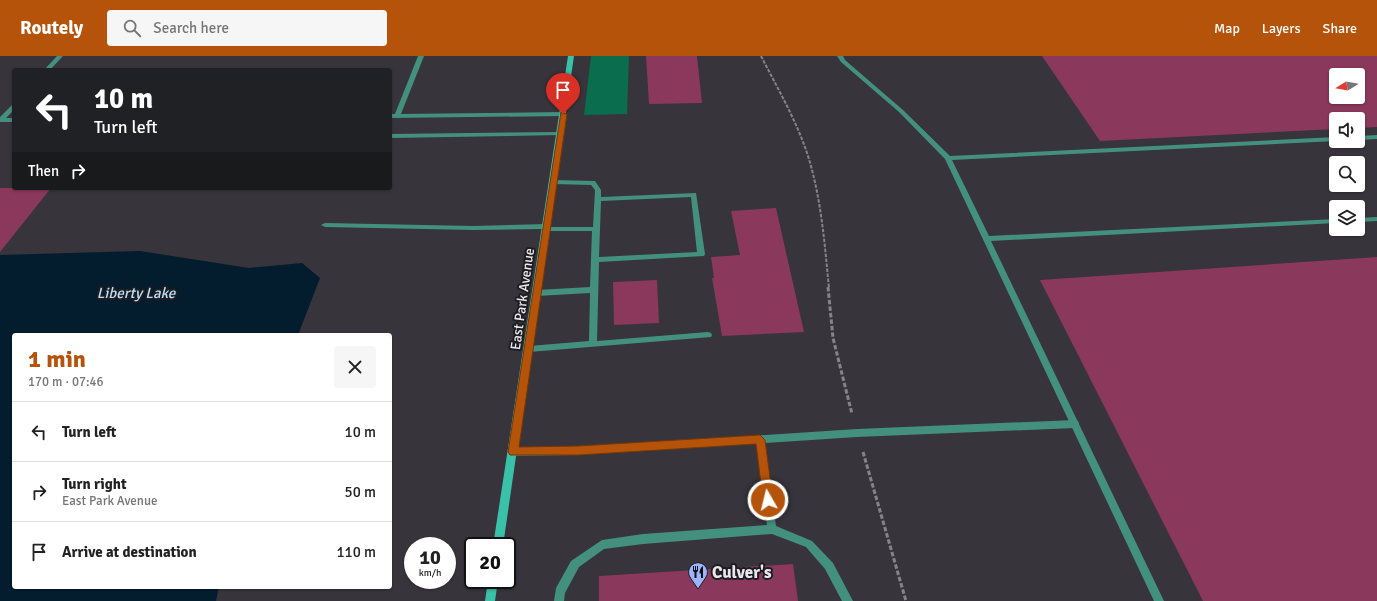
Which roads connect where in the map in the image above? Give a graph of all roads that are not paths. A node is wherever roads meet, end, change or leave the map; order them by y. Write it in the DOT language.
graph roads {
  1 [pos="60,56"];
  2 [pos="421,56"];
  3 [pos="571,56"];
  4 [pos="840,56"];
  5 [pos="49,68"];
  6 [pos="12,108"];
  7 [pos="563,114"];
  8 [pos="392,116"];
  9 [pos="397,116"];
  10 [pos="0,120"];
  11 [pos="12,120"];
  12 [pos="560,134"];
  13 [pos="392,136"];
  14 [pos="1377,137"];
  15 [pos="1365,138"];
  16 [pos="1329,139"];
  17 [pos="948,158"];
  18 [pos="554,182"];
  19 [pos="598,199"];
  20 [pos="1377,219"];
  21 [pos="1365,220"];
  22 [pos="1329,221"];
  23 [pos="325,225"];
  24 [pos="547,228"];
  25 [pos="596,229"];
  26 [pos="986,239"];
  27 [pos="595,260"];
  28 [pos="594,290"];
  29 [pos="537,293"];
  30 [pos="708,335"];
  31 [pos="593,344"];
  32 [pos="529,349"];
  33 [pos="1075,424"];
  34 [pos="760,440"];
  35 [pos="514,452"];
  36 [pos="772,529"];
  37 [pos="500,537"];
  38 [pos="492,589"];
  39 [pos="490,601"];
  40 [pos="559,601"];
  41 [pos="848,601"];
  42 [pos="1159,601"];
  1 -- 5 [label="street"];
  2 -- 9 [label="street"];
  3 -- 7 [label="main road, East Park Avenue"];
  4 -- 17 [label="street"];
  6 -- 10 [label="street"];
  7 -- 9 [label="street"];
  7 -- 12 [label="main road, East Park Avenue"];
  8 -- 9 [label="street"];
  10 -- 11 [label="street"];
  12 -- 13 [label="street"];
  12 -- 18 [label="main road, East Park Avenue"];
  14 -- 15 [label="street"];
  16 -- 17 [label="street"];
  17 -- 26 [label="street"];
  18 -- 19 [label="street"];
  18 -- 24 [label="main road, East Park Avenue"];
  19 -- 25 [label="street"];
  19 -- 27 [label="street"];
  20 -- 21 [label="street"];
  22 -- 26 [label="street"];
  23 -- 24 [label="street"];
  24 -- 25 [label="street"];
  24 -- 29 [label="main road, East Park Avenue"];
  25 -- 27 [label="street"];
  26 -- 33 [label="street"];
  27 -- 28 [label="street"];
  28 -- 29 [label="street"];
  28 -- 31 [label="street"];
  29 -- 32 [label="main road, East Park Avenue"];
  30 -- 31 [label="street"];
  31 -- 32 [label="street"];
  32 -- 35 [label="main road, East Park Avenue"];
  33 -- 34 [label="street"];
  33 -- 42 [label="street"];
  34 -- 35 [label="street"];
  34 -- 36 [label="street"];
  35 -- 37 [label="main road, East Park Avenue"];
  36 -- 40 [label="street"];
  36 -- 41 [label="street"];
  38 -- 39 [label="main road"];
}
